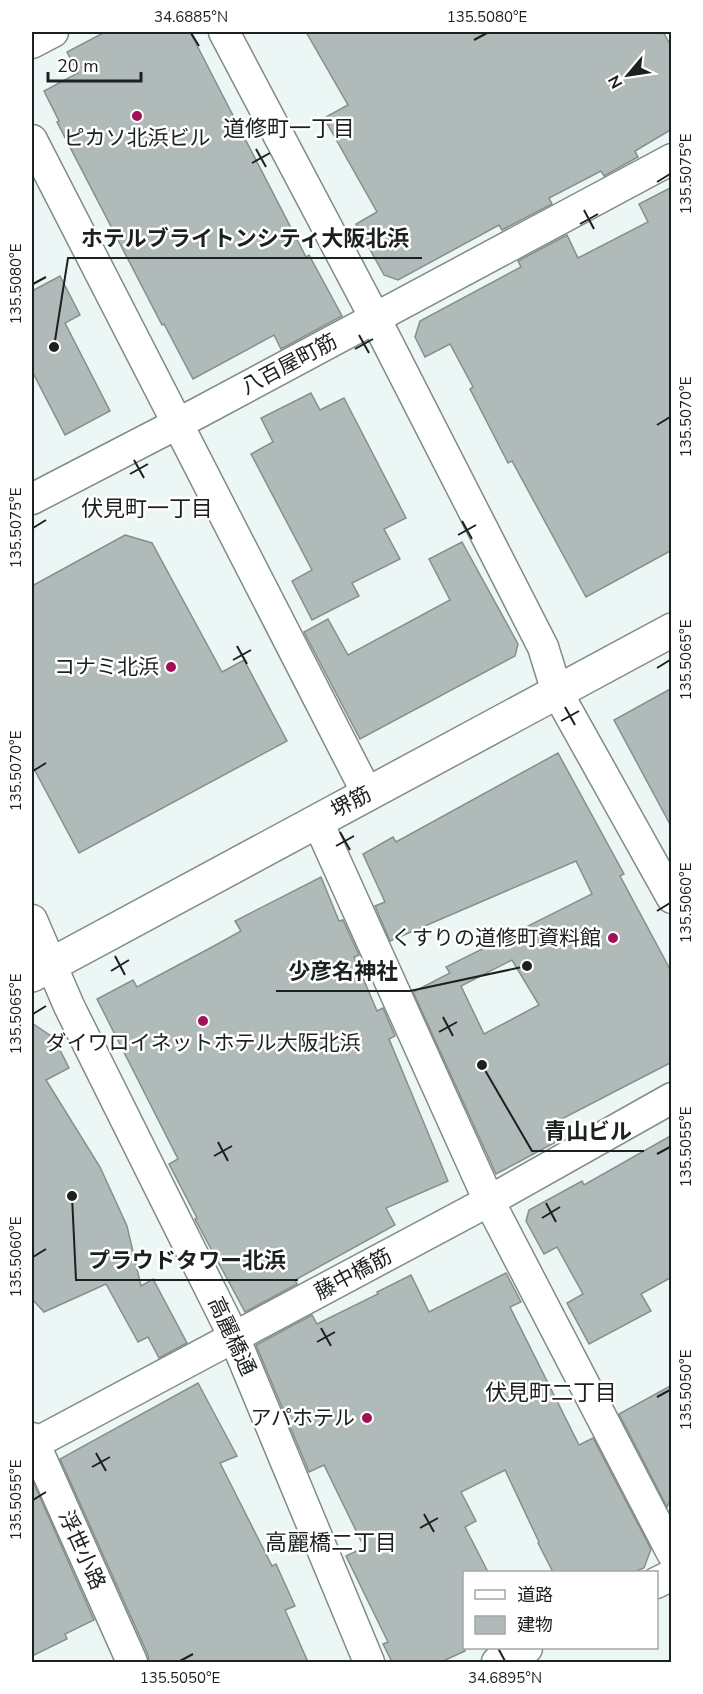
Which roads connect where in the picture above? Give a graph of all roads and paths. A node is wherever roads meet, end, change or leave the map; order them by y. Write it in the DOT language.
graph roads {
  1 [pos="53,32"];
  2 [pos="224,32"];
  3 [pos="32,43"];
  4 [pos="32,140"];
  5 [pos="672,159"];
  6 [pos="375,318"];
  7 [pos="178,423"];
  8 [pos="32,499"];
  9 [pos="672,630"];
  10 [pos="557,692"];
  11 [pos="367,794"];
  12 [pos="317,820"];
  13 [pos="672,898"];
  14 [pos="32,920"];
  15 [pos="41,969"];
  16 [pos="672,1098"];
  17 [pos="489,1201"];
  18 [pos="234,1337"];
  19 [pos="32,1442"];
  20 [pos="672,1553"];
  21 [pos="672,1575"];
  22 [pos="658,1582"];
  23 [pos="523,1649"];
  24 [pos="132,1662"];
  25 [pos="369,1662"];
  26 [pos="497,1662"];
  1 -- 3 [label="street"];
  2 -- 6 [label="street"];
  4 -- 7 [label="street"];
  5 -- 6 [label="street, 八百屋町筋"];
  6 -- 7 [label="street, 八百屋町筋"];
  6 -- 10 [label="street"];
  7 -- 8 [label="street, 八百屋町筋"];
  7 -- 11 [label="street"];
  9 -- 10 [label="main road, 堺筋"];
  10 -- 11 [label="main road, 堺筋"];
  10 -- 13 [label="street"];
  11 -- 12 [label="main road, 堺筋"];
  12 -- 15 [label="main road, 堺筋"];
  12 -- 17 [label="street"];
  14 -- 15 [label="street, 高麗橋通"];
  15 -- 18 [label="street, 高麗橋通"];
  16 -- 17 [label="street, 藤中橋筋"];
  17 -- 18 [label="street, 藤中橋筋"];
  17 -- 20 [label="street"];
  18 -- 19 [label="street, 藤中橋筋"];
  18 -- 25 [label="street, 高麗橋通"];
  19 -- 24 [label="street, 浮世小路"];
  21 -- 22 [label="street"];
  23 -- 26 [label="street"];
}
